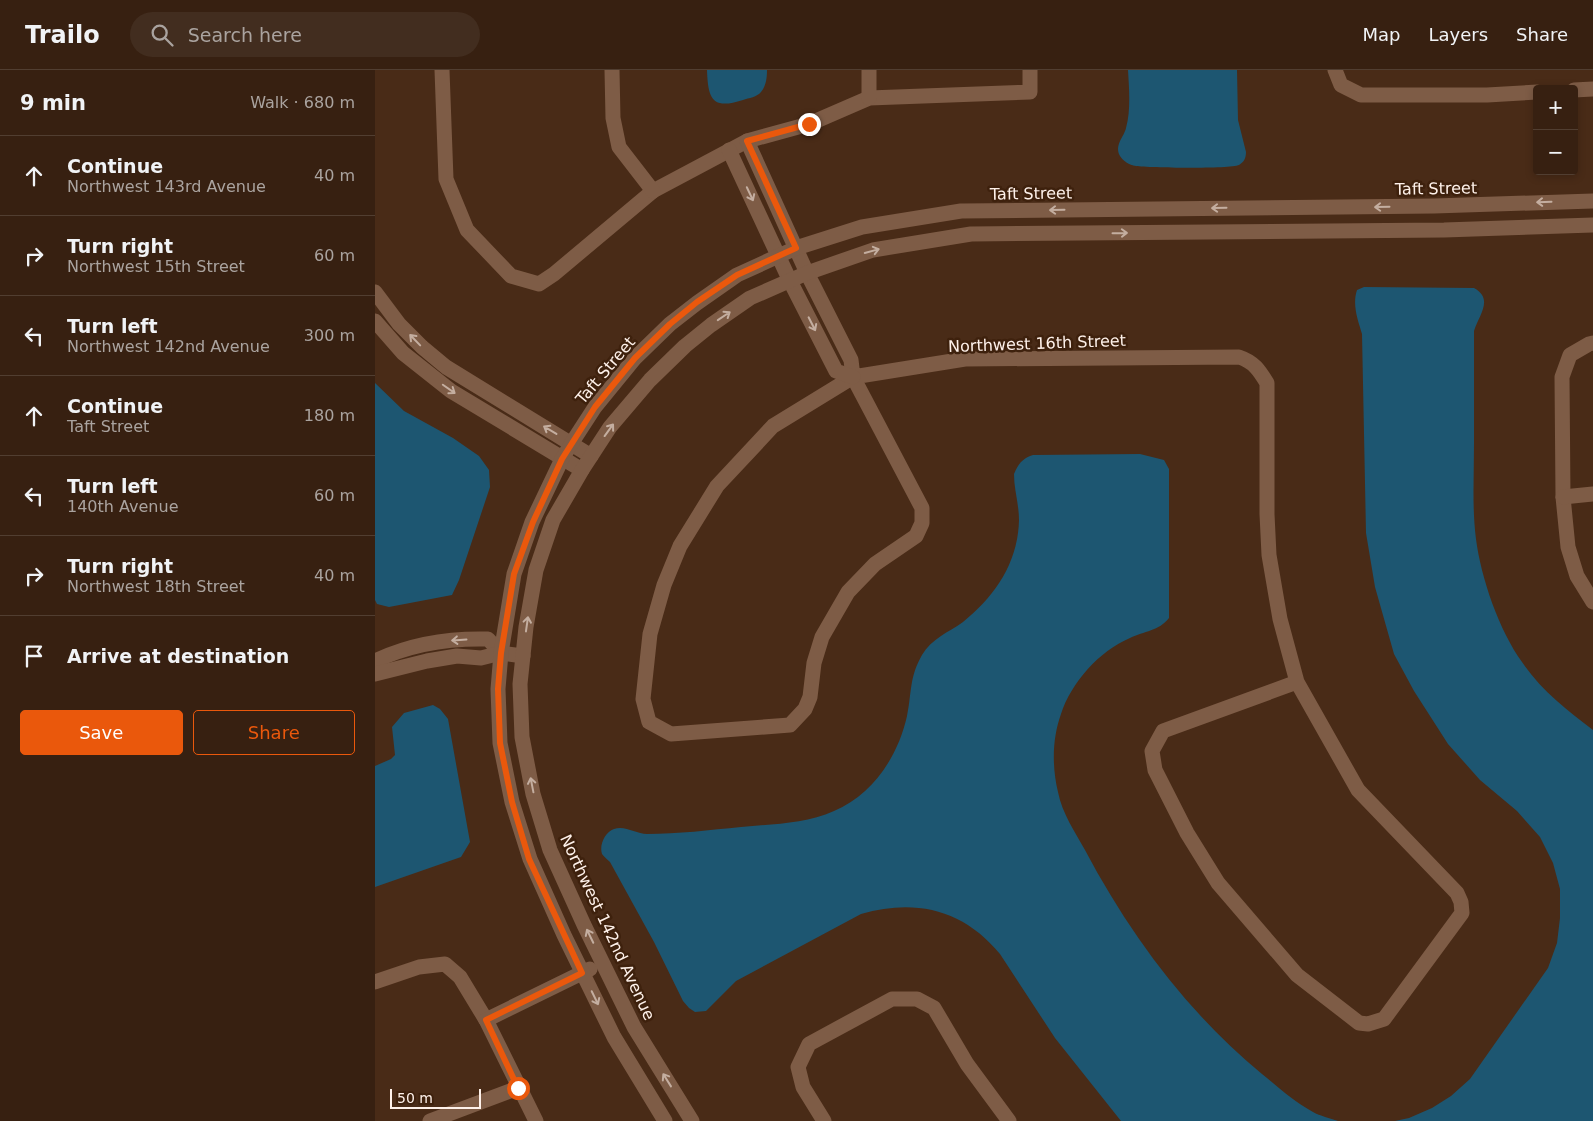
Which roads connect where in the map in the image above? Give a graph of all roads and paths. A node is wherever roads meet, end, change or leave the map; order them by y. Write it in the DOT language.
graph roads {
  1 [pos="442,70"];
  2 [pos="612,70"];
  3 [pos="869,70"];
  4 [pos="1030,70"];
  5 [pos="1335,70"];
  6 [pos="1593,89"];
  7 [pos="1578,90"];
  8 [pos="1533,92"];
  9 [pos="869,98"];
  10 [pos="747,141"];
  11 [pos="729,150"];
  12 [pos="653,191"];
  13 [pos="1593,201"];
  14 [pos="1593,224"];
  15 [pos="796,248"];
  16 [pos="779,256"];
  17 [pos="807,273"];
  18 [pos="790,281"];
  19 [pos="375,292"];
  20 [pos="375,321"];
  21 [pos="1593,343"];
  22 [pos="853,377"];
  23 [pos="571,444"];
  24 [pos="591,456"];
  25 [pos="562,459"];
  26 [pos="582,470"];
  27 [pos="1593,494"];
  28 [pos="1563,497"];
  29 [pos="1593,602"];
  30 [pos="501,653"];
  31 [pos="523,656"];
  32 [pos="375,661"];
  33 [pos="375,674"];
  34 [pos="1297,682"];
  35 [pos="603,963"];
  36 [pos="582,973"];
  37 [pos="375,982"];
  38 [pos="486,1020"];
  39 [pos="518,1088"];
  40 [pos="430,1121"];
  41 [pos="536,1121"];
  42 [pos="665,1121"];
  43 [pos="692,1121"];
  44 [pos="824,1121"];
  45 [pos="1009,1121"];
  1 -- 12 [label="street"];
  2 -- 12 [label="street"];
  3 -- 9 [label="street"];
  4 -- 9 [label="street"];
  5 -- 8 [label="street"];
  6 -- 7 [label="street"];
  9 -- 10 [label="street"];
  10 -- 11 [label="street"];
  10 -- 15 [label="street"];
  11 -- 12 [label="street"];
  11 -- 16 [label="street, one-way"];
  13 -- 15 [label="street, Taft Street, one-way"];
  17 -- 14 [label="street, one-way"];
  15 -- 16 [label="street, Taft Street"];
  15 -- 17 [label="street"];
  16 -- 18 [label="street"];
  16 -- 23 [label="street, Taft Street"];
  17 -- 18 [label="street"];
  17 -- 22 [label="street"];
  18 -- 22 [label="street, one-way"];
  24 -- 18 [label="street, one-way"];
  23 -- 19 [label="street, one-way"];
  20 -- 25 [label="street, one-way"];
  21 -- 28 [label="street"];
  22 -- 22 [label="street, Northwest 16th Street"];
  22 -- 34 [label="street, Northwest 16th Street"];
  23 -- 24 [label="street"];
  23 -- 25 [label="street, Taft Street"];
  24 -- 26 [label="street"];
  25 -- 26 [label="street"];
  25 -- 30 [label="street"];
  31 -- 26 [label="street, Northwest 142nd Avenue, one-way"];
  27 -- 28 [label="street"];
  28 -- 29 [label="street"];
  30 -- 31 [label="street"];
  30 -- 32 [label="street, one-way"];
  30 -- 33 [label="street"];
  30 -- 36 [label="street"];
  35 -- 31 [label="street, Northwest 142nd Avenue, one-way"];
  34 -- 34 [label="street"];
  35 -- 36 [label="street"];
  43 -- 35 [label="street, Northwest 142nd Avenue, one-way"];
  36 -- 38 [label="street"];
  36 -- 42 [label="street, one-way"];
  37 -- 38 [label="street"];
  38 -- 39 [label="street"];
  39 -- 40 [label="street"];
  39 -- 41 [label="street"];
  44 -- 45 [label="street"];
}
